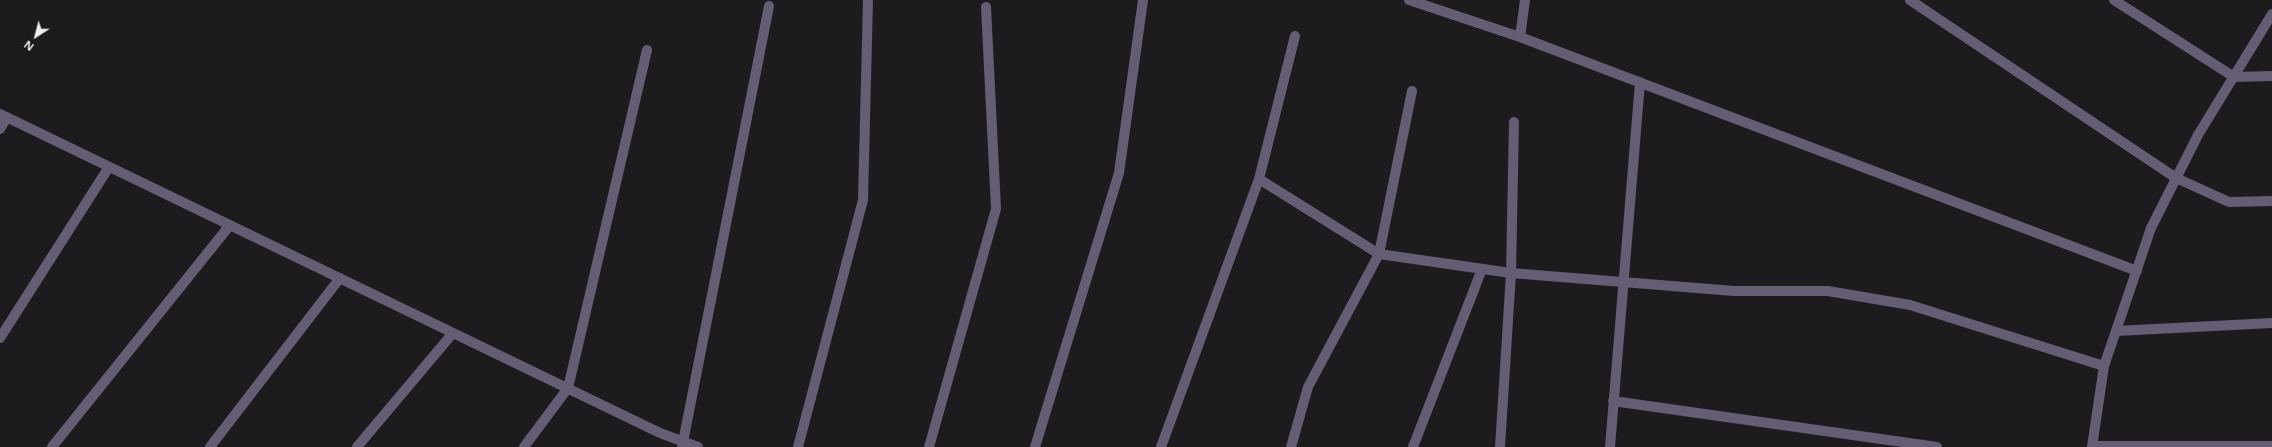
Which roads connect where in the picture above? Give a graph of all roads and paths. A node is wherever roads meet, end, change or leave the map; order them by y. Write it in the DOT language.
graph roads {
  1 [pos="868,0"];
  2 [pos="1143,0"];
  3 [pos="1409,0"];
  4 [pos="1525,0"];
  5 [pos="1910,0"];
  6 [pos="2114,0"];
  7 [pos="769,6"];
  8 [pos="986,7"];
  9 [pos="2272,14"];
  10 [pos="1295,36"];
  11 [pos="1520,37"];
  12 [pos="647,50"];
  13 [pos="2272,76"];
  14 [pos="2234,77"];
  15 [pos="1640,82"];
  16 [pos="1412,91"];
  17 [pos="3,116"];
  18 [pos="1514,122"];
  19 [pos="0,129"];
  20 [pos="109,167"];
  21 [pos="2176,178"];
  22 [pos="1259,179"];
  23 [pos="2272,201"];
  24 [pos="230,225"];
  25 [pos="1379,254"];
  26 [pos="1482,269"];
  27 [pos="2137,271"];
  28 [pos="1511,273"];
  29 [pos="340,278"];
  30 [pos="1623,282"];
  31 [pos="2272,323"];
  32 [pos="2116,331"];
  33 [pos="453,333"];
  34 [pos="0,338"];
  35 [pos="2104,366"];
  36 [pos="568,388"];
  37 [pos="1613,400"];
  38 [pos="683,444"];
  39 [pos="2092,446"];
  40 [pos="2272,446"];
  41 [pos="52,447"];
  42 [pos="210,447"];
  43 [pos="357,447"];
  44 [pos="524,447"];
  45 [pos="698,447"];
  46 [pos="798,447"];
  47 [pos="929,447"];
  48 [pos="1035,447"];
  49 [pos="1161,447"];
  50 [pos="1291,447"];
  51 [pos="1413,447"];
  52 [pos="1500,447"];
  53 [pos="1610,447"];
  54 [pos="1937,447"];
  1 -- 46 [label="street"];
  2 -- 48 [label="street"];
  3 -- 11 [label="street"];
  4 -- 11 [label="street"];
  5 -- 21 [label="street"];
  6 -- 14 [label="street"];
  7 -- 38 [label="street"];
  8 -- 47 [label="street"];
  9 -- 14 [label="street"];
  10 -- 22 [label="street"];
  11 -- 15 [label="street"];
  12 -- 36 [label="street"];
  13 -- 14 [label="street"];
  14 -- 21 [label="street"];
  15 -- 27 [label="street"];
  15 -- 30 [label="street"];
  16 -- 25 [label="street"];
  17 -- 19 [label="street"];
  17 -- 20 [label="street"];
  18 -- 28 [label="street"];
  20 -- 24 [label="street"];
  20 -- 34 [label="street"];
  21 -- 23 [label="street"];
  21 -- 27 [label="street"];
  22 -- 25 [label="street"];
  22 -- 49 [label="street"];
  24 -- 29 [label="street"];
  24 -- 41 [label="street"];
  25 -- 26 [label="street"];
  25 -- 50 [label="street"];
  26 -- 28 [label="street"];
  26 -- 51 [label="street"];
  27 -- 32 [label="street"];
  28 -- 30 [label="street"];
  28 -- 52 [label="street"];
  29 -- 33 [label="street"];
  29 -- 42 [label="street"];
  30 -- 35 [label="street"];
  30 -- 37 [label="street"];
  31 -- 32 [label="street"];
  32 -- 35 [label="street"];
  33 -- 36 [label="street"];
  33 -- 43 [label="street"];
  35 -- 39 [label="street"];
  36 -- 38 [label="street"];
  36 -- 44 [label="street"];
  37 -- 53 [label="street"];
  37 -- 54 [label="street"];
  38 -- 45 [label="street"];
  39 -- 40 [label="street"];
}
